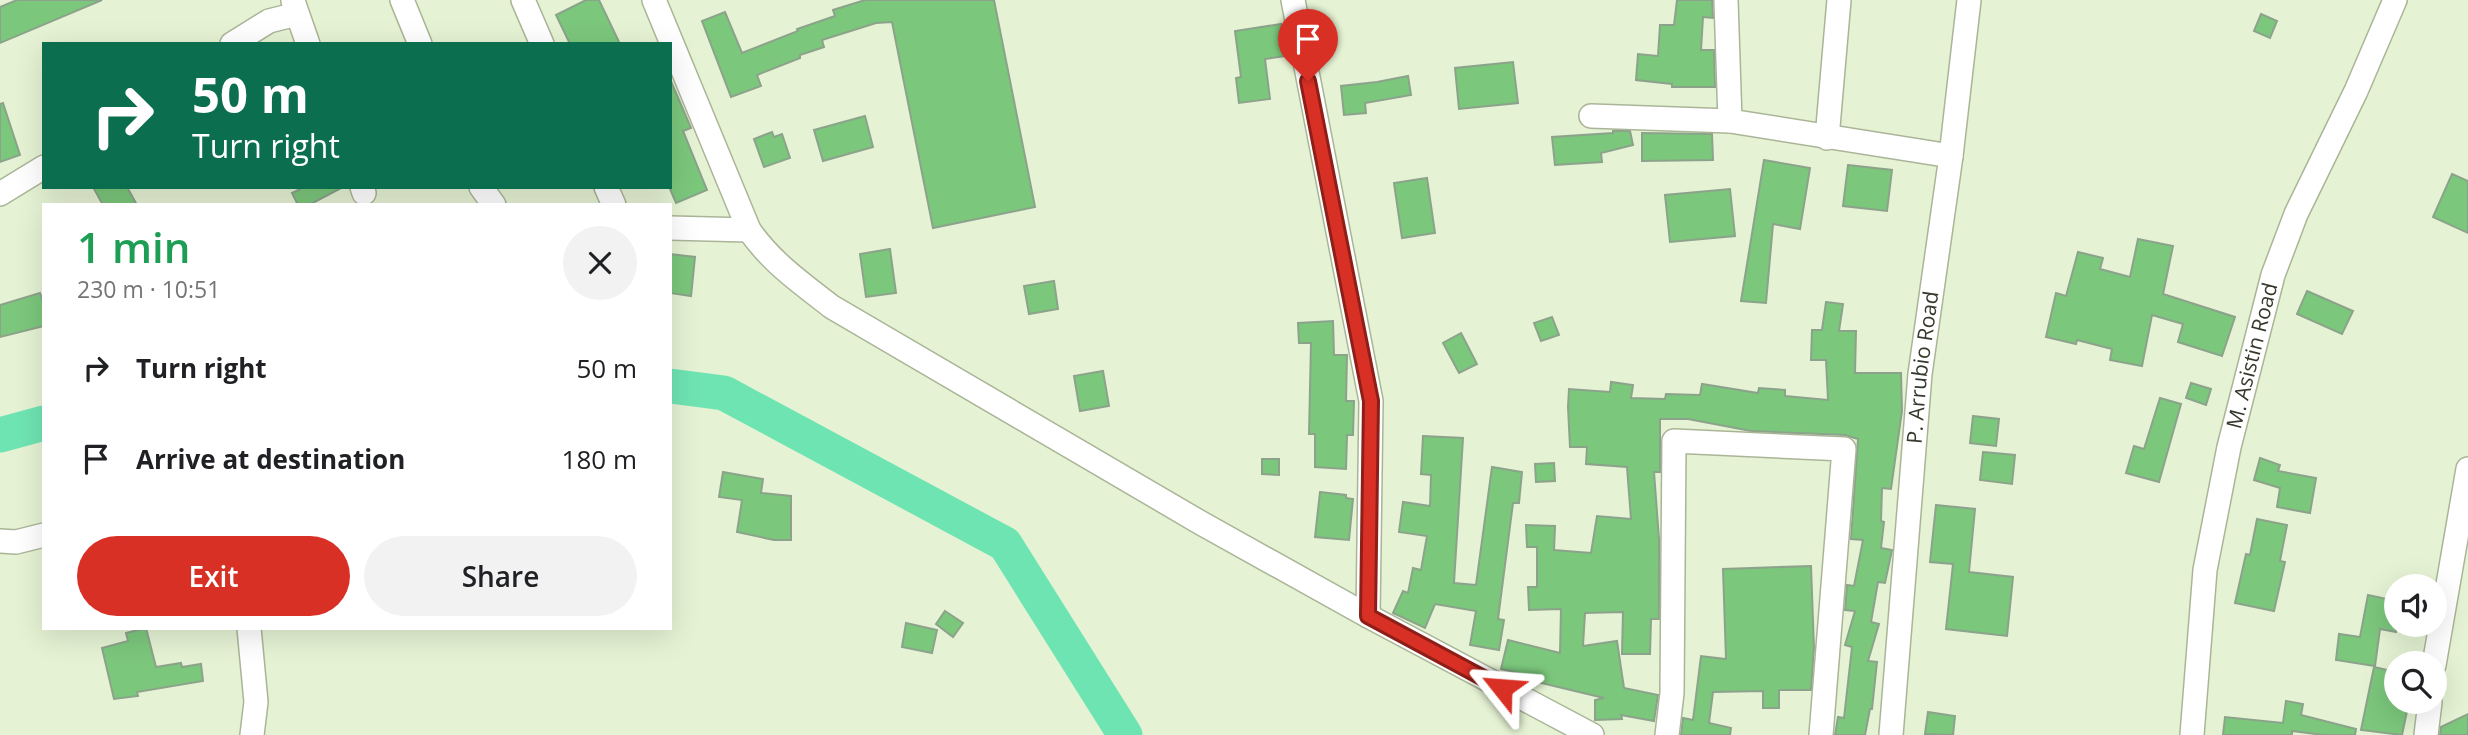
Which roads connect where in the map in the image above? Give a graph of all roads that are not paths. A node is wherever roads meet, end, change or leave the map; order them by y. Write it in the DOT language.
graph roads {
  1 [pos="402,0"];
  2 [pos="523,0"];
  3 [pos="654,0"];
  4 [pos="1293,0"];
  5 [pos="1726,0"];
  6 [pos="1839,0"];
  7 [pos="1969,0"];
  8 [pos="2395,0"];
  9 [pos="295,7"];
  10 [pos="235,42"];
  11 [pos="308,42"];
  12 [pos="419,42"];
  13 [pos="541,42"];
  14 [pos="671,42"];
  15 [pos="672,44"];
  16 [pos="1591,116"];
  17 [pos="1730,121"];
  18 [pos="1827,138"];
  19 [pos="1951,156"];
  20 [pos="42,168"];
  21 [pos="0,194"];
  22 [pos="672,228"];
  23 [pos="749,230"];
  24 [pos="2468,469"];
  25 [pos="42,536"];
  26 [pos="0,541"];
  27 [pos="1368,616"];
  28 [pos="249,630"];
  29 [pos="2436,651"];
  30 [pos="2429,714"];
  31 [pos="252,735"];
  32 [pos="1592,735"];
  33 [pos="1667,735"];
  34 [pos="1821,735"];
  35 [pos="1891,735"];
  36 [pos="2192,735"];
  37 [pos="2426,735"];
  1 -- 12 [label="street"];
  2 -- 13 [label="street"];
  3 -- 14 [label="street"];
  4 -- 27 [label="street"];
  5 -- 17 [label="street"];
  6 -- 18 [label="street"];
  7 -- 19 [label="street, P. Arrubio Road"];
  8 -- 36 [label="street, M. Asistin Road"];
  9 -- 10 [label="street"];
  9 -- 11 [label="street"];
  15 -- 23 [label="street"];
  16 -- 17 [label="street"];
  17 -- 18 [label="street"];
  18 -- 19 [label="street"];
  19 -- 35 [label="street, P. Arrubio Road"];
  20 -- 21 [label="street"];
  22 -- 23 [label="street"];
  23 -- 27 [label="street"];
  24 -- 29 [label="street"];
  25 -- 26 [label="street"];
  27 -- 32 [label="street"];
  28 -- 31 [label="street"];
  30 -- 37 [label="street"];
  33 -- 34 [label="street"];
}
